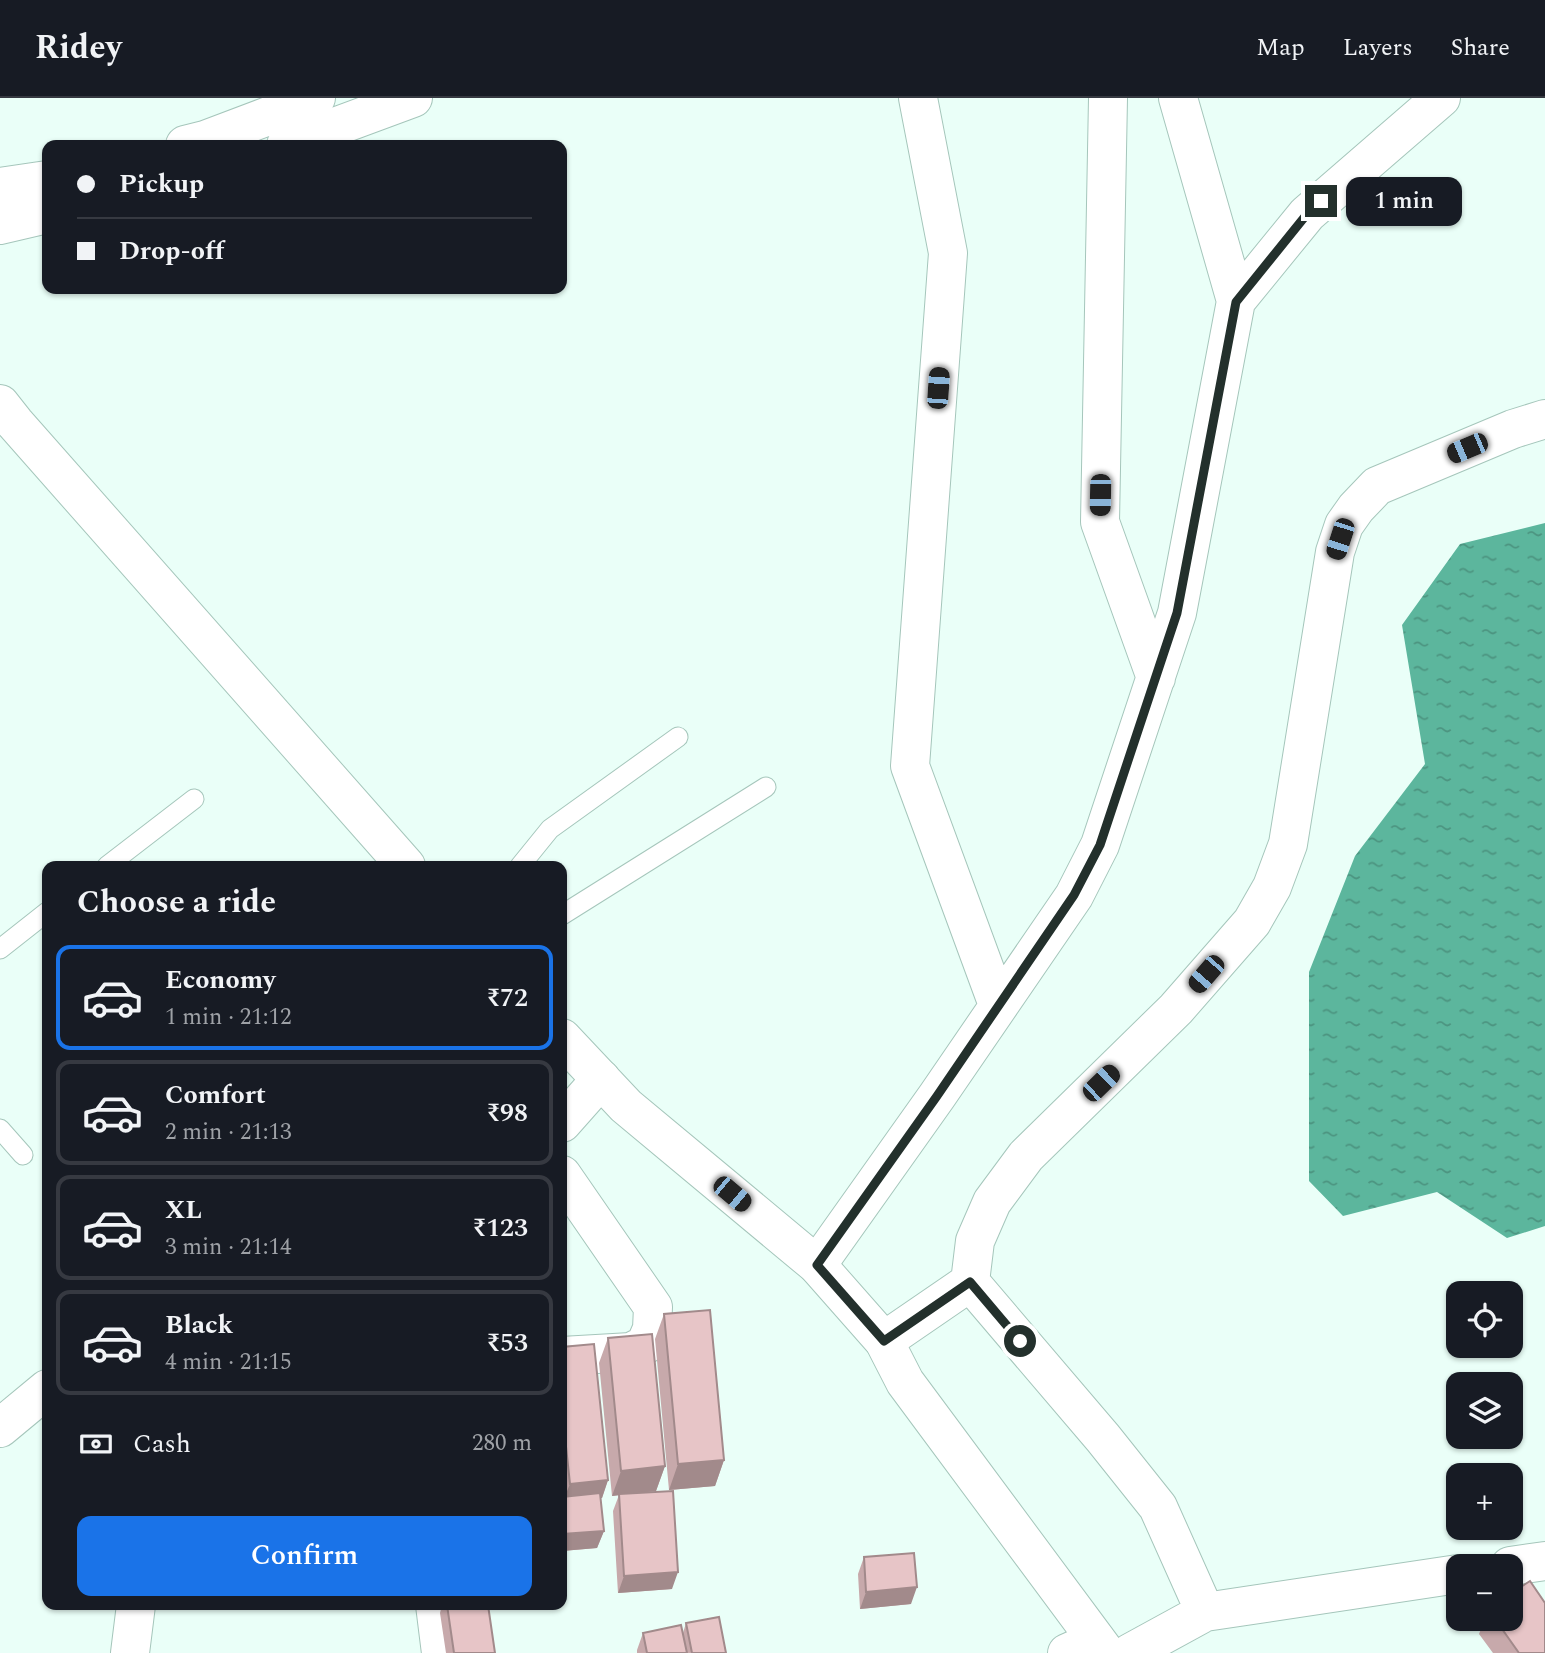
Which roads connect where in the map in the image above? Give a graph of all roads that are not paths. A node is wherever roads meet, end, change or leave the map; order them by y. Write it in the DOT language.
graph roads {
  1 [pos="316,98"];
  2 [pos="413,98"];
  3 [pos="918,98"];
  4 [pos="1178,98"];
  5 [pos="1441,98"];
  6 [pos="1112,100"];
  7 [pos="205,140"];
  8 [pos="300,140"];
  9 [pos="42,181"];
  10 [pos="0,187"];
  11 [pos="42,215"];
  12 [pos="0,225"];
  13 [pos="1236,302"];
  14 [pos="0,404"];
  15 [pos="1545,419"];
  16 [pos="1156,678"];
  17 [pos="678,737"];
  18 [pos="766,787"];
  19 [pos="194,799"];
  20 [pos="113,861"];
  21 [pos="402,861"];
  22 [pos="524,861"];
  23 [pos="567,912"];
  24 [pos="42,916"];
  25 [pos="0,949"];
  26 [pos="998,1005"];
  27 [pos="567,1043"];
  28 [pos="601,1080"];
  29 [pos="567,1117"];
  30 [pos="0,1129"];
  31 [pos="23,1155"];
  32 [pos="567,1182"];
  33 [pos="817,1265"];
  34 [pos="970,1282"];
  35 [pos="884,1341"];
  36 [pos="567,1356"];
  37 [pos="42,1393"];
  38 [pos="0,1428"];
  39 [pos="1545,1561"];
  40 [pos="1523,1564"];
  41 [pos="1446,1576"];
  42 [pos="135,1610"];
  43 [pos="436,1610"];
  44 [pos="1205,1612"];
  45 [pos="1100,1650"];
  46 [pos="130,1653"];
  47 [pos="441,1653"];
  1 -- 7 [label="street"];
  2 -- 8 [label="street"];
  3 -- 26 [label="street"];
  4 -- 13 [label="street"];
  5 -- 13 [label="street"];
  6 -- 16 [label="street"];
  9 -- 10 [label="street"];
  11 -- 12 [label="street"];
  13 -- 16 [label="street"];
  14 -- 21 [label="street"];
  15 -- 34 [label="street"];
  16 -- 26 [label="street"];
  17 -- 22 [label="lane"];
  18 -- 23 [label="lane"];
  19 -- 20 [label="lane"];
  24 -- 25 [label="lane"];
  26 -- 33 [label="street"];
  27 -- 28 [label="street"];
  28 -- 29 [label="street"];
  28 -- 33 [label="street"];
  30 -- 31 [label="lane"];
  32 -- 36 [label="street"];
  33 -- 35 [label="street"];
  34 -- 35 [label="street"];
  34 -- 44 [label="street"];
  35 -- 45 [label="street"];
  37 -- 38 [label="street"];
  39 -- 40 [label="street"];
  41 -- 44 [label="street"];
  42 -- 46 [label="street"];
  43 -- 47 [label="street"];
  44 -- 45 [label="street"];
}
